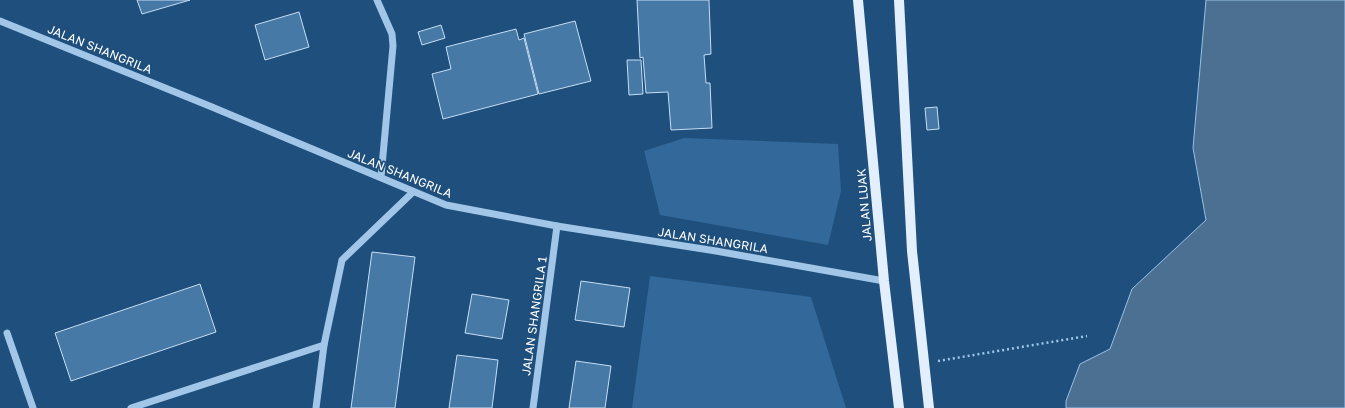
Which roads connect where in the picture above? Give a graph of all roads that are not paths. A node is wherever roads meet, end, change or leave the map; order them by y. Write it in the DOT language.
graph roads {
  1 [pos="377,0"];
  2 [pos="858,0"];
  3 [pos="899,0"];
  4 [pos="0,21"];
  5 [pos="380,177"];
  6 [pos="413,192"];
  7 [pos="557,226"];
  8 [pos="884,280"];
  9 [pos="6,333"];
  10 [pos="324,345"];
  11 [pos="33,408"];
  12 [pos="131,408"];
  13 [pos="316,408"];
  14 [pos="533,408"];
  15 [pos="899,408"];
  16 [pos="929,408"];
  1 -- 5 [label="street"];
  2 -- 8 [label="main road, JALAN LUAK"];
  3 -- 16 [label="main road"];
  4 -- 5 [label="street, JALAN SHANGRILA"];
  5 -- 6 [label="street, JALAN SHANGRILA"];
  6 -- 7 [label="street, JALAN SHANGRILA"];
  6 -- 10 [label="street"];
  7 -- 8 [label="street, JALAN SHANGRILA"];
  7 -- 14 [label="street, JALAN SHANGRILA 1"];
  8 -- 15 [label="main road, JALAN LUAK"];
  9 -- 11 [label="street"];
  10 -- 12 [label="street"];
  10 -- 13 [label="street"];
}
